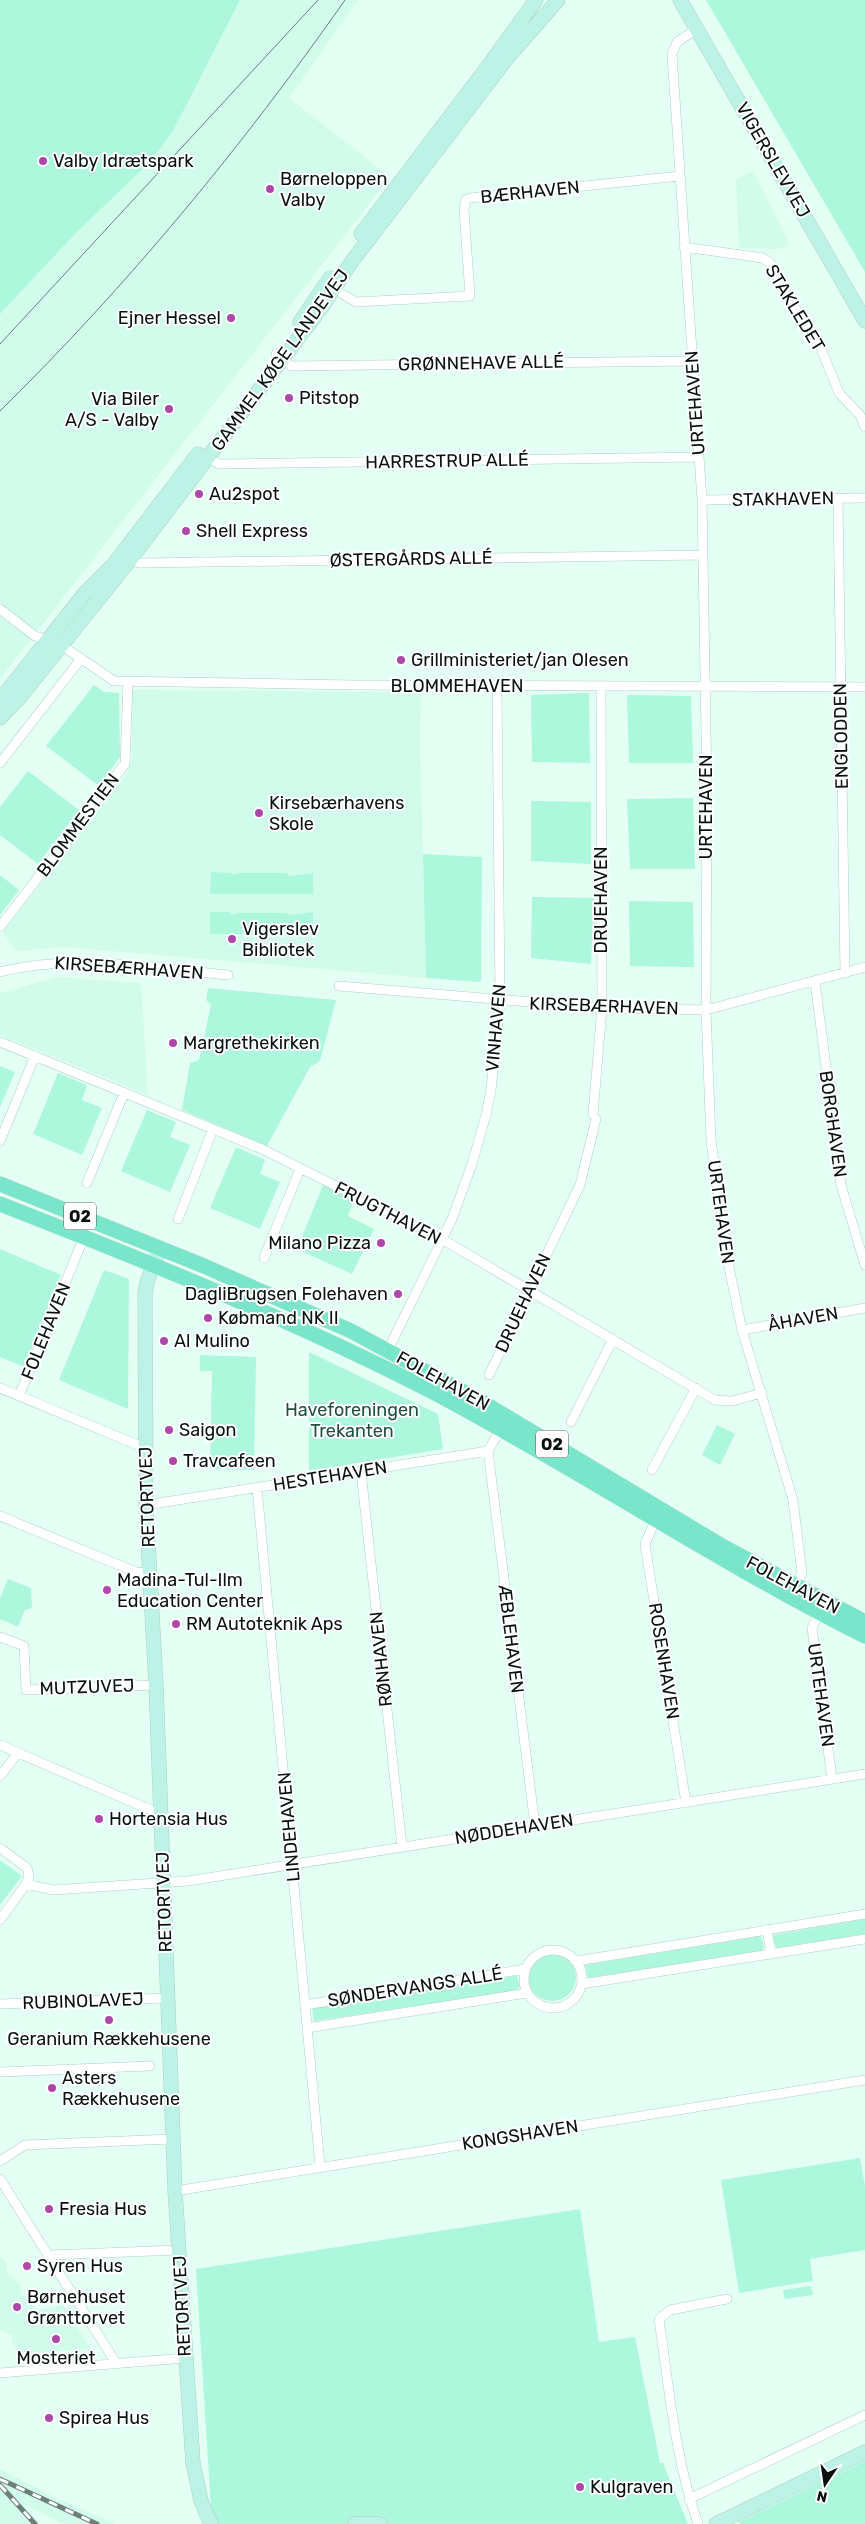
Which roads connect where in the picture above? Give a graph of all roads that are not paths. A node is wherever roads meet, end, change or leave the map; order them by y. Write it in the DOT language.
graph roads {
  1 [pos="536,0"];
  2 [pos="558,0"];
  3 [pos="680,0"];
  4 [pos="697,30"];
  5 [pos="680,176"];
  6 [pos="684,247"];
  7 [pos="334,289"];
  8 [pos="865,320"];
  9 [pos="279,357"];
  10 [pos="692,361"];
  11 [pos="865,427"];
  12 [pos="204,455"];
  13 [pos="699,457"];
  14 [pos="865,498"];
  15 [pos="838,499"];
  16 [pos="702,500"];
  17 [pos="703,555"];
  18 [pos="125,557"];
  19 [pos="0,609"];
  20 [pos="54,642"];
  21 [pos="80,660"];
  22 [pos="128,682"];
  23 [pos="497,686"];
  24 [pos="601,686"];
  25 [pos="704,686"];
  26 [pos="840,687"];
  27 [pos="865,687"];
  28 [pos="0,700"];
  29 [pos="0,718"];
  30 [pos="0,763"];
  31 [pos="0,927"];
  32 [pos="865,967"];
  33 [pos="0,972"];
  34 [pos="845,973"];
  35 [pos="228,975"];
  36 [pos="814,981"];
  37 [pos="339,986"];
  38 [pos="500,1001"];
  39 [pos="602,1008"];
  40 [pos="706,1010"];
  41 [pos="0,1042"];
  42 [pos="35,1056"];
  43 [pos="124,1093"];
  44 [pos="213,1129"];
  45 [pos="0,1141"];
  46 [pos="300,1168"];
  47 [pos="87,1183"];
  48 [pos="0,1184"];
  49 [pos="0,1204"];
  50 [pos="178,1219"];
  51 [pos="84,1237"];
  52 [pos="442,1240"];
  53 [pos="160,1248"];
  54 [pos="264,1258"];
  55 [pos="865,1265"];
  56 [pos="153,1266"];
  57 [pos="529,1291"];
  58 [pos="865,1308"];
  59 [pos="742,1330"];
  60 [pos="613,1340"];
  61 [pos="388,1350"];
  62 [pos="489,1375"];
  63 [pos="0,1388"];
  64 [pos="696,1388"];
  65 [pos="762,1392"];
  66 [pos="19,1396"];
  67 [pos="571,1422"];
  68 [pos="501,1429"];
  69 [pos="145,1448"];
  70 [pos="488,1451"];
  71 [pos="652,1470"];
  72 [pos="361,1472"];
  73 [pos="257,1488"];
  74 [pos="146,1505"];
  75 [pos="0,1516"];
  76 [pos="655,1521"];
  77 [pos="150,1573"];
  78 [pos="795,1586"];
  79 [pos="819,1613"];
  80 [pos="865,1622"];
  81 [pos="865,1636"];
  82 [pos="0,1637"];
  83 [pos="156,1684"];
  84 [pos="0,1745"];
  85 [pos="18,1753"];
  86 [pos="865,1774"];
  87 [pos="0,1776"];
  88 [pos="832,1779"];
  89 [pos="686,1803"];
  90 [pos="160,1814"];
  91 [pos="534,1826"];
  92 [pos="402,1846"];
  93 [pos="0,1848"];
  94 [pos="292,1865"];
  95 [pos="163,1883"];
  96 [pos="26,1884"];
  97 [pos="865,1914"];
  98 [pos="0,1920"];
  99 [pos="767,1930"];
  100 [pos="865,1939"];
  101 [pos="771,1954"];
  102 [pos="576,1961"];
  103 [pos="525,1969"];
  104 [pos="582,1984"];
  105 [pos="527,1993"];
  106 [pos="167,1998"];
  107 [pos="0,2004"];
  108 [pos="305,2005"];
  109 [pos="307,2028"];
  110 [pos="150,2066"];
  111 [pos="0,2072"];
  112 [pos="865,2080"];
  113 [pos="172,2139"];
  114 [pos="0,2161"];
  115 [pos="320,2166"];
  116 [pos="1,2182"];
  117 [pos="175,2192"];
  118 [pos="179,2250"];
  119 [pos="50,2255"];
  120 [pos="727,2299"];
  121 [pos="185,2358"];
  122 [pos="116,2363"];
  123 [pos="0,2373"];
  124 [pos="865,2415"];
  125 [pos="865,2452"];
  126 [pos="689,2498"];
  127 [pos="211,2524"];
  128 [pos="355,2524"];
  129 [pos="380,2524"];
  130 [pos="698,2524"];
  131 [pos="716,2524"];
  1 -- 9 [label="street, GAMMEL KØGE LANDEVEJ"];
  2 -- 7 [label="street, GAMMEL KØGE LANDEVEJ"];
  3 -- 4 [label="street, VIGERSLEVVEJ"];
  4 -- 5 [label="street, URTEHAVEN"];
  4 -- 8 [label="street, VIGERSLEVVEJ"];
  5 -- 6 [label="street, URTEHAVEN"];
  5 -- 7 [label="street, BÆRHAVEN"];
  6 -- 10 [label="street, URTEHAVEN"];
  6 -- 11 [label="street, STAKLEDET"];
  7 -- 9 [label="street, GAMMEL KØGE LANDEVEJ"];
  9 -- 10 [label="street, GRØNNEHAVE ALLÉ"];
  9 -- 12 [label="street, GAMMEL KØGE LANDEVEJ"];
  10 -- 13 [label="street, URTEHAVEN"];
  12 -- 13 [label="street, HARRESTRUP ALLÉ"];
  12 -- 18 [label="street, GAMMEL KØGE LANDEVEJ"];
  13 -- 16 [label="street, URTEHAVEN"];
  14 -- 15 [label="street, STAKHAVEN"];
  15 -- 16 [label="street, STAKHAVEN"];
  15 -- 26 [label="street, ENGLODDEN"];
  16 -- 17 [label="street, URTEHAVEN"];
  17 -- 18 [label="street, ØSTERGÅRDS ALLÉ"];
  17 -- 25 [label="street, URTEHAVEN"];
  18 -- 20 [label="street, GAMMEL KØGE LANDEVEJ"];
  19 -- 20 [label="street, BLOMMEHAVEN"];
  20 -- 21 [label="street, BLOMMEHAVEN"];
  20 -- 28 [label="street, GAMMEL KØGE LANDEVEJ"];
  20 -- 29 [label="street, GAMMEL KØGE LANDEVEJ"];
  21 -- 22 [label="street, BLOMMEHAVEN"];
  21 -- 30 [label="street"];
  22 -- 23 [label="street, BLOMMEHAVEN"];
  22 -- 31 [label="street, BLOMMESTIEN"];
  23 -- 24 [label="street, BLOMMEHAVEN"];
  23 -- 38 [label="street, VINHAVEN"];
  24 -- 25 [label="street, BLOMMEHAVEN"];
  24 -- 39 [label="street, DRUEHAVEN"];
  25 -- 26 [label="street, BLOMMEHAVEN"];
  25 -- 40 [label="street, URTEHAVEN"];
  26 -- 27 [label="street, BLOMMEHAVEN"];
  26 -- 34 [label="street, ENGLODDEN"];
  32 -- 34 [label="street, KIRSEBÆRHAVEN"];
  33 -- 35 [label="street, KIRSEBÆRHAVEN"];
  34 -- 36 [label="street, KIRSEBÆRHAVEN"];
  36 -- 40 [label="street, KIRSEBÆRHAVEN"];
  36 -- 55 [label="street, BORGHAVEN"];
  37 -- 38 [label="street, KIRSEBÆRHAVEN"];
  38 -- 39 [label="street, KIRSEBÆRHAVEN"];
  38 -- 52 [label="street, VINHAVEN"];
  39 -- 40 [label="street, KIRSEBÆRHAVEN"];
  39 -- 57 [label="street, DRUEHAVEN"];
  40 -- 59 [label="street, URTEHAVEN"];
  41 -- 42 [label="street, FRUGTHAVEN"];
  42 -- 43 [label="street, FRUGTHAVEN"];
  42 -- 45 [label="street"];
  43 -- 44 [label="street, FRUGTHAVEN"];
  43 -- 47 [label="street"];
  44 -- 46 [label="street, FRUGTHAVEN"];
  44 -- 50 [label="street"];
  46 -- 52 [label="street, FRUGTHAVEN"];
  46 -- 54 [label="street"];
  48 -- 53 [label="main road, FOLEHAVEN / O2"];
  49 -- 51 [label="main road, FOLEHAVEN / O2"];
  51 -- 56 [label="main road, FOLEHAVEN / O2"];
  51 -- 66 [label="street, FOLEHAVEN"];
  52 -- 57 [label="street, FRUGTHAVEN"];
  52 -- 61 [label="street, VINHAVEN"];
  53 -- 56 [label="street, RETORTVEJ"];
  53 -- 61 [label="main road, FOLEHAVEN / O2"];
  56 -- 68 [label="main road, FOLEHAVEN / O2"];
  56 -- 69 [label="street, RETORTVEJ"];
  57 -- 60 [label="street, FRUGTHAVEN"];
  57 -- 62 [label="street, DRUEHAVEN"];
  58 -- 59 [label="street, ÅHAVEN"];
  59 -- 65 [label="street, URTEHAVEN"];
  60 -- 64 [label="street, FRUGTHAVEN"];
  60 -- 67 [label="street"];
  61 -- 78 [label="main road, FOLEHAVEN / O2"];
  63 -- 66 [label="street"];
  64 -- 65 [label="street, FRUGTHAVEN"];
  64 -- 71 [label="street"];
  65 -- 78 [label="street, URTEHAVEN"];
  66 -- 69 [label="street"];
  68 -- 70 [label="street"];
  68 -- 76 [label="main road, FOLEHAVEN / O2"];
  69 -- 74 [label="street, RETORTVEJ"];
  70 -- 72 [label="street, HESTEHAVEN"];
  70 -- 91 [label="street, ÆBLEHAVEN"];
  72 -- 73 [label="street, HESTEHAVEN"];
  72 -- 92 [label="street, RØNHAVEN"];
  73 -- 74 [label="street, HESTEHAVEN"];
  73 -- 94 [label="street, LINDEHAVEN"];
  74 -- 77 [label="street, RETORTVEJ"];
  75 -- 77 [label="street"];
  76 -- 79 [label="main road, FOLEHAVEN / O2"];
  76 -- 89 [label="street, ROSENHAVEN"];
  77 -- 83 [label="street, RETORTVEJ"];
  78 -- 80 [label="main road, FOLEHAVEN / O2"];
  79 -- 81 [label="main road, FOLEHAVEN / O2"];
  79 -- 88 [label="street, URTEHAVEN"];
  82 -- 83 [label="street, MUTZUVEJ"];
  83 -- 90 [label="street, RETORTVEJ"];
  84 -- 85 [label="street"];
  85 -- 87 [label="street"];
  85 -- 90 [label="street"];
  86 -- 88 [label="street, NØDDEHAVEN"];
  88 -- 89 [label="street, NØDDEHAVEN"];
  89 -- 91 [label="street, NØDDEHAVEN"];
  90 -- 95 [label="street, RETORTVEJ"];
  91 -- 92 [label="street, NØDDEHAVEN"];
  92 -- 94 [label="street, NØDDEHAVEN"];
  93 -- 96 [label="street"];
  94 -- 95 [label="street, NØDDEHAVEN"];
  94 -- 108 [label="street, LINDEHAVEN"];
  95 -- 96 [label="street, NØDDEHAVEN"];
  95 -- 106 [label="street, RETORTVEJ"];
  96 -- 98 [label="street"];
  97 -- 99 [label="street"];
  99 -- 101 [label="street"];
  99 -- 102 [label="street"];
  100 -- 101 [label="street"];
  101 -- 104 [label="street"];
  102 -- 103 [label="street"];
  102 -- 104 [label="street"];
  103 -- 105 [label="street"];
  103 -- 108 [label="street, SØNDERVANGS ALLÉ"];
  104 -- 105 [label="street"];
  105 -- 109 [label="street, SØNDERVANGS ALLÉ"];
  106 -- 107 [label="street, RUBINOLAVEJ"];
  106 -- 113 [label="street, RETORTVEJ"];
  108 -- 109 [label="street, LINDEHAVEN"];
  109 -- 115 [label="street, LINDEHAVEN"];
  110 -- 111 [label="street"];
  112 -- 115 [label="street, KONGSHAVEN"];
  113 -- 114 [label="street"];
  113 -- 117 [label="street, RETORTVEJ"];
  115 -- 117 [label="street, KONGSHAVEN"];
  116 -- 119 [label="street"];
  117 -- 118 [label="street, RETORTVEJ"];
  118 -- 119 [label="street"];
  118 -- 121 [label="street, RETORTVEJ"];
  119 -- 122 [label="street"];
  120 -- 126 [label="street"];
  121 -- 122 [label="street"];
  121 -- 127 [label="street, RETORTVEJ"];
  122 -- 123 [label="street"];
  124 -- 126 [label="street"];
  125 -- 131 [label="street"];
  126 -- 130 [label="street"];
  128 -- 129 [label="street"];
}
